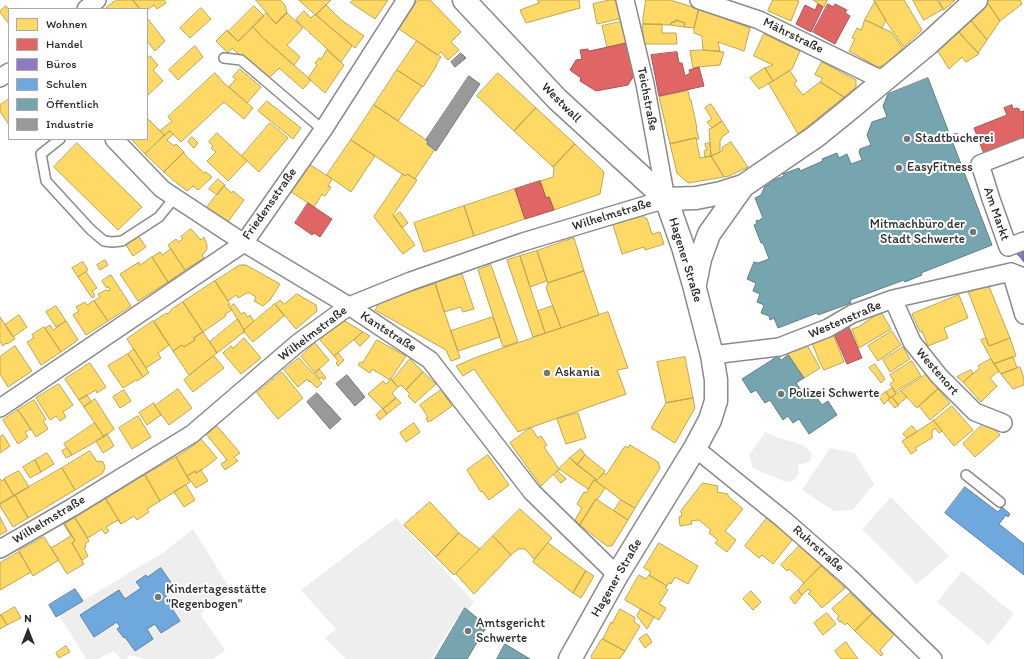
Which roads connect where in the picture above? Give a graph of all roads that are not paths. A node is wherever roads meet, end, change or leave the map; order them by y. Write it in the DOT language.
graph roads {
  1 [pos="97,0"];
  2 [pos="406,0"];
  3 [pos="464,0"];
  4 [pos="625,0"];
  5 [pos="698,0"];
  6 [pos="976,0"];
  7 [pos="87,8"];
  8 [pos="224,58"];
  9 [pos="884,81"];
  10 [pos="323,130"];
  11 [pos="59,140"];
  12 [pos="115,140"];
  13 [pos="1024,147"];
  14 [pos="743,186"];
  15 [pos="175,197"];
  16 [pos="666,199"];
  17 [pos="1024,241"];
  18 [pos="244,243"];
  19 [pos="1017,274"];
  20 [pos="694,285"];
  21 [pos="893,299"];
  22 [pos="349,306"];
  23 [pos="1024,315"];
  24 [pos="712,355"];
  25 [pos="0,408"];
  26 [pos="1003,423"];
  27 [pos="695,448"];
  28 [pos="966,475"];
  29 [pos="1000,502"];
  30 [pos="0,549"];
  31 [pos="617,575"];
  32 [pos="570,659"];
  33 [pos="933,659"];
  1 -- 7 [label="street"];
  2 -- 10 [label="street, Friedensstraße"];
  3 -- 16 [label="main road, Westwall"];
  4 -- 16 [label="street, Teichstraße"];
  5 -- 9 [label="street, Mährstraße"];
  6 -- 9 [label="main road, Hagener Straße"];
  8 -- 10 [label="lane"];
  9 -- 14 [label="main road, Hagener Straße"];
  10 -- 18 [label="street, Friedensstraße"];
  11 -- 15 [label="lane"];
  12 -- 15 [label="street, Kantstraße"];
  13 -- 17 [label="street, Am Markt"];
  14 -- 16 [label="main road, Hagener Straße"];
  14 -- 20 [label="main road"];
  15 -- 18 [label="street, Kantstraße"];
  16 -- 20 [label="main road, Hagener Straße"];
  16 -- 22 [label="street, Wilhelmstraße"];
  18 -- 22 [label="street, Kantstraße"];
  18 -- 25 [label="street, Friedensstraße"];
  19 -- 21 [label="street, Westenstraße"];
  19 -- 23 [label="street"];
  20 -- 24 [label="main road, Hagener Straße"];
  21 -- 24 [label="street, Westenstraße"];
  21 -- 26 [label="street, Westenort"];
  22 -- 30 [label="street, Wilhelmstraße"];
  22 -- 31 [label="street, Kantstraße"];
  24 -- 27 [label="main road, Hagener Straße"];
  27 -- 31 [label="main road, Hagener Straße"];
  27 -- 33 [label="street, Ruhrstraße"];
  28 -- 29 [label="lane"];
  31 -- 32 [label="main road, Hagener Straße"];
}
